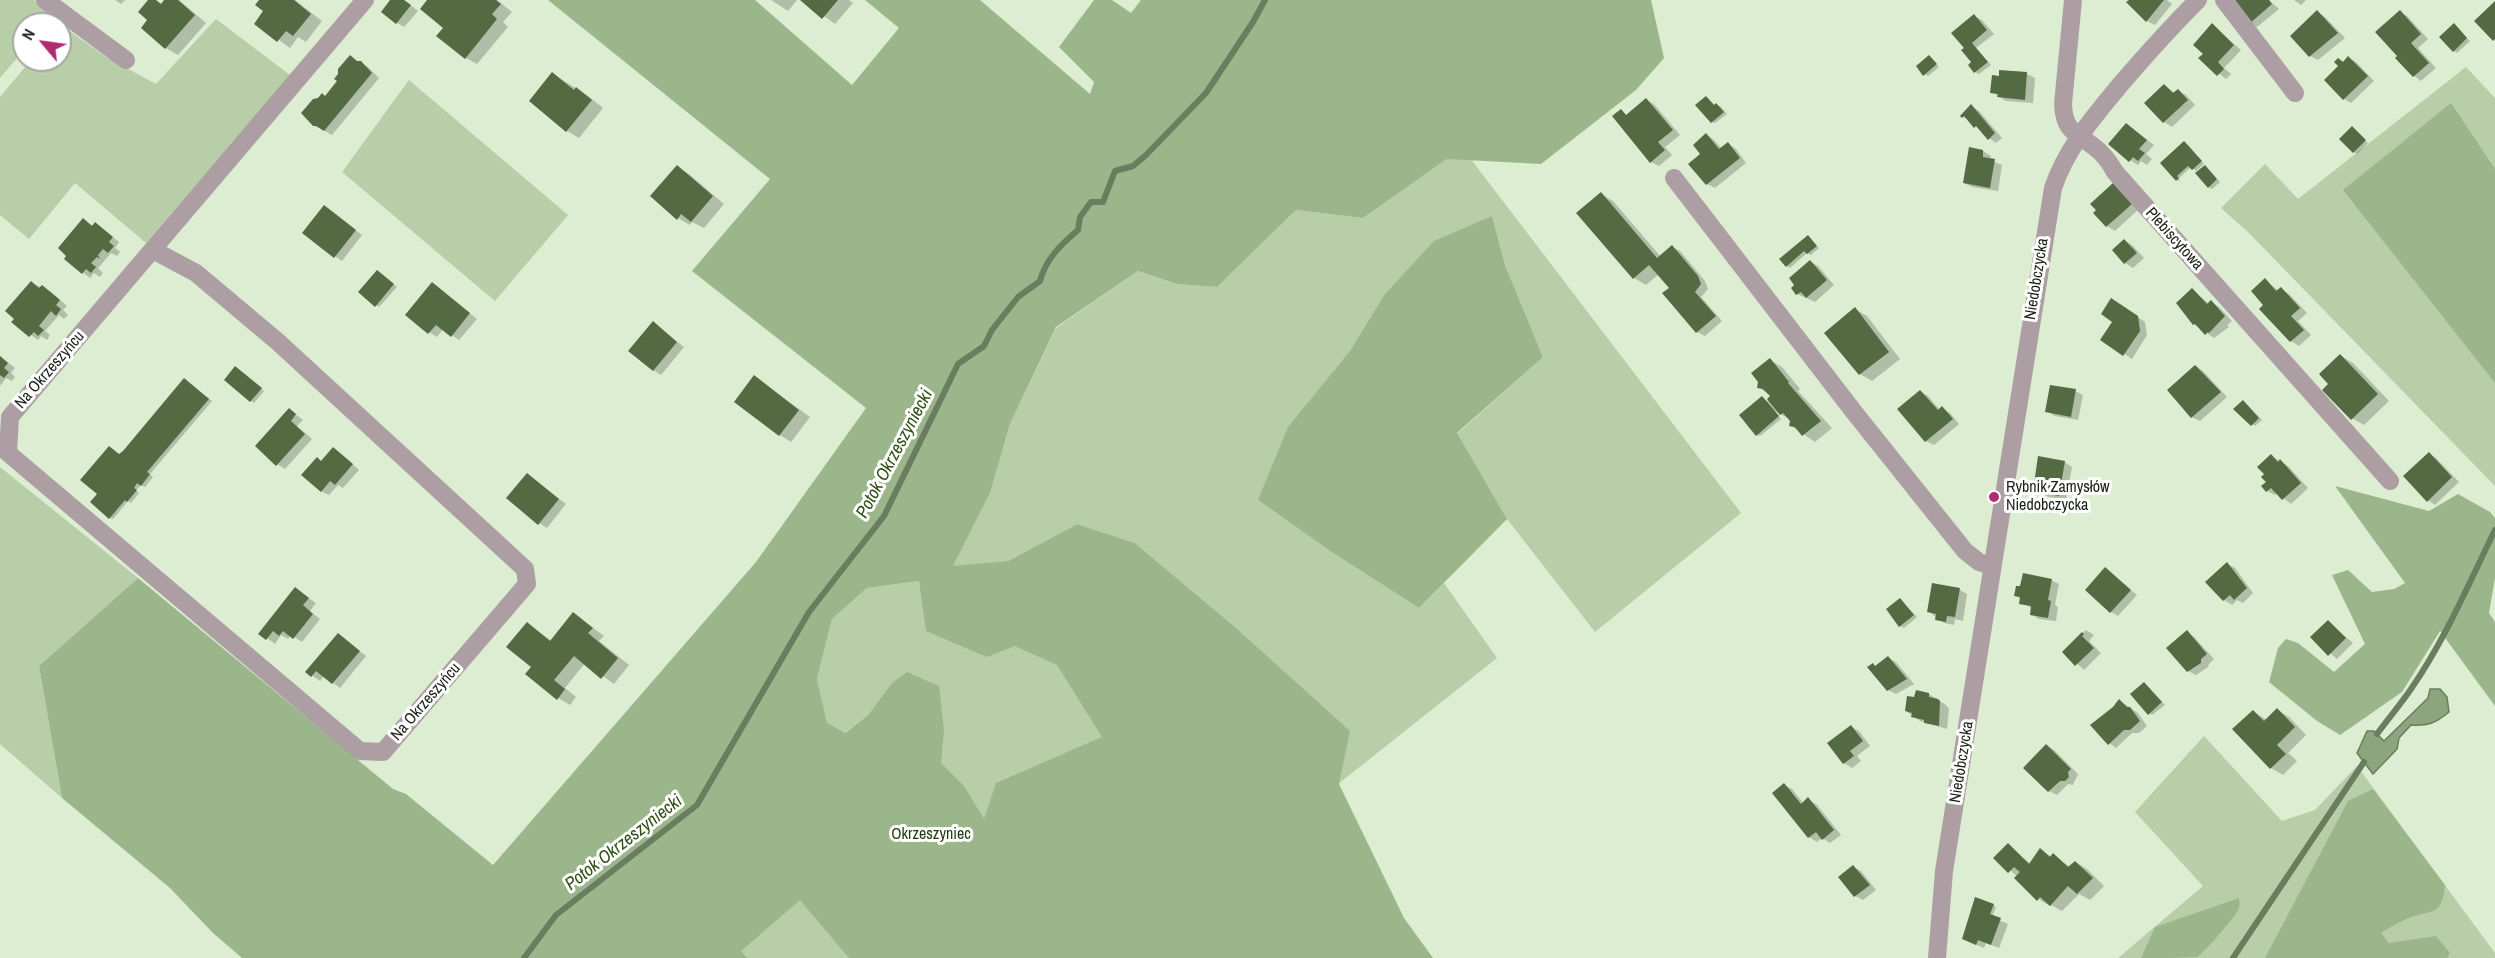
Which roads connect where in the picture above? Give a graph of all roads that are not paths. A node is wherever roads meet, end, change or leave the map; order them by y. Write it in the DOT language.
graph roads {
  1 [pos="45,0"];
  2 [pos="365,0"];
  3 [pos="2073,0"];
  4 [pos="2198,0"];
  5 [pos="2224,0"];
  6 [pos="126,60"];
  7 [pos="2295,93"];
  8 [pos="2078,136"];
  9 [pos="1674,178"];
  10 [pos="153,250"];
  11 [pos="2390,481"];
  12 [pos="1992,566"];
  13 [pos="1937,958"];
  1 -- 6 [label="street"];
  2 -- 10 [label="street, Na Okrzeszyńcu"];
  3 -- 8 [label="street"];
  4 -- 8 [label="street"];
  5 -- 7 [label="street"];
  8 -- 11 [label="street, Plebiscytowa"];
  8 -- 12 [label="street, Niedobczycka"];
  9 -- 12 [label="street"];
  10 -- 10 [label="street, Na Okrzeszyńcu"];
  12 -- 13 [label="street, Niedobczycka"];
}
